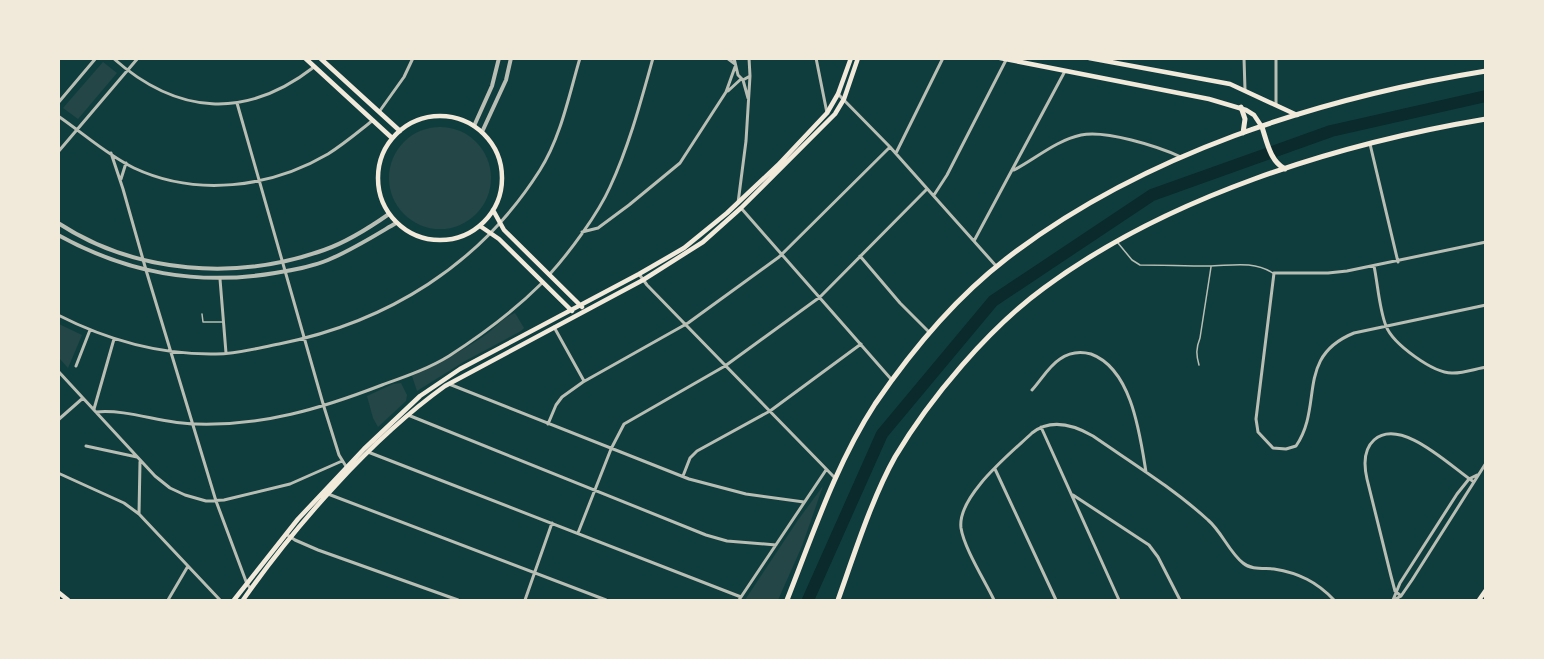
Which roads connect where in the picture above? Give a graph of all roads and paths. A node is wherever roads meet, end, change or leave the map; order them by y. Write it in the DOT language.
graph roads {
  1 [pos="96,58"];
  2 [pos="113,58"];
  3 [pos="138,58"];
  4 [pos="305,58"];
  5 [pos="413,58"];
  6 [pos="499,58"];
  7 [pos="511,58"];
  8 [pos="580,58"];
  9 [pos="653,58"];
  10 [pos="727,58"];
  11 [pos="734,58"];
  12 [pos="749,58"];
  13 [pos="816,58"];
  14 [pos="850,58"];
  15 [pos="858,58"];
  16 [pos="943,58"];
  17 [pos="1244,58"];
  18 [pos="1276,58"];
  19 [pos="321,59"];
  20 [pos="1003,59"];
  21 [pos="1093,59"];
  22 [pos="735,65"];
  23 [pos="314,67"];
  24 [pos="128,71"];
  25 [pos="1065,71"];
  26 [pos="1485,71"];
  27 [pos="750,76"];
  28 [pos="742,79"];
  29 [pos="1245,90"];
  30 [pos="726,92"];
  31 [pos="838,94"];
  32 [pos="844,99"];
  33 [pos="748,100"];
  34 [pos="58,103"];
  35 [pos="237,103"];
  36 [pos="1276,105"];
  37 [pos="1240,107"];
  38 [pos="379,112"];
  39 [pos="827,113"];
  40 [pos="1297,115"];
  41 [pos="58,116"];
  42 [pos="830,119"];
  43 [pos="1485,119"];
  44 [pos="372,121"];
  45 [pos="474,126"];
  46 [pos="1262,127"];
  47 [pos="78,130"];
  48 [pos="400,130"];
  49 [pos="482,132"];
  50 [pos="1244,133"];
  51 [pos="392,138"];
  52 [pos="1370,143"];
  53 [pos="890,147"];
  54 [pos="58,152"];
  55 [pos="111,153"];
  56 [pos="896,153"];
  57 [pos="1181,157"];
  58 [pos="126,163"];
  59 [pos="1284,169"];
  60 [pos="1012,171"];
  61 [pos="121,181"];
  62 [pos="258,181"];
  63 [pos="927,189"];
  64 [pos="933,195"];
  65 [pos="740,206"];
  66 [pos="493,210"];
  67 [pos="389,214"];
  68 [pos="58,223"];
  69 [pos="396,224"];
  70 [pos="499,224"];
  71 [pos="480,226"];
  72 [pos="582,232"];
  73 [pos="492,233"];
  74 [pos="58,235"];
  75 [pos="974,241"];
  76 [pos="1117,241"];
  77 [pos="1485,242"];
  78 [pos="781,255"];
  79 [pos="860,256"];
  80 [pos="143,260"];
  81 [pos="282,262"];
  82 [pos="1398,262"];
  83 [pos="1211,266"];
  84 [pos="1374,266"];
  85 [pos="997,267"];
  86 [pos="146,270"];
  87 [pos="285,272"];
  88 [pos="1274,273"];
  89 [pos="639,274"];
  90 [pos="549,275"];
  91 [pos="220,279"];
  92 [pos="643,280"];
  93 [pos="543,281"];
  94 [pos="820,297"];
  95 [pos="580,304"];
  96 [pos="1485,305"];
  97 [pos="571,309"];
  98 [pos="585,311"];
  99 [pos="202,314"];
  100 [pos="58,315"];
  101 [pos="575,316"];
  102 [pos="223,322"];
  103 [pos="687,324"];
  104 [pos="1386,326"];
  105 [pos="554,327"];
  106 [pos="90,330"];
  107 [pos="929,332"];
  108 [pos="114,339"];
  109 [pos="304,339"];
  110 [pos="861,344"];
  111 [pos="171,351"];
  112 [pos="226,354"];
  113 [pos="726,365"];
  114 [pos="1199,365"];
  115 [pos="76,366"];
  116 [pos="1485,367"];
  117 [pos="58,371"];
  118 [pos="892,380"];
  119 [pos="442,381"];
  120 [pos="584,381"];
  121 [pos="449,384"];
  122 [pos="1032,390"];
  123 [pos="83,398"];
  124 [pos="324,407"];
  125 [pos="95,410"];
  126 [pos="770,411"];
  127 [pos="401,412"];
  128 [pos="407,415"];
  129 [pos="59,418"];
  130 [pos="194,424"];
  131 [pos="548,424"];
  132 [pos="1040,427"];
  133 [pos="86,446"];
  134 [pos="611,449"];
  135 [pos="366,451"];
  136 [pos="139,459"];
  137 [pos="342,461"];
  138 [pos="1485,463"];
  139 [pos="348,469"];
  140 [pos="995,469"];
  141 [pos="826,470"];
  142 [pos="1146,472"];
  143 [pos="58,474"];
  144 [pos="1478,474"];
  145 [pos="682,477"];
  146 [pos="836,479"];
  147 [pos="1469,479"];
  148 [pos="1474,482"];
  149 [pos="595,490"];
  150 [pos="326,493"];
  151 [pos="1072,494"];
  152 [pos="216,501"];
  153 [pos="804,502"];
  154 [pos="1449,507"];
  155 [pos="1455,510"];
  156 [pos="140,514"];
  157 [pos="552,523"];
  158 [pos="578,533"];
  159 [pos="288,536"];
  160 [pos="1430,536"];
  161 [pos="1436,541"];
  162 [pos="776,545"];
  163 [pos="188,566"];
  164 [pos="533,572"];
  165 [pos="247,584"];
  166 [pos="251,589"];
  167 [pos="1485,590"];
  168 [pos="1395,591"];
  169 [pos="58,592"];
  170 [pos="1401,596"];
  171 [pos="740,599"];
  172 [pos="68,600"];
  173 [pos="168,600"];
  174 [pos="220,600"];
  175 [pos="234,600"];
  176 [pos="243,600"];
  177 [pos="458,600"];
  178 [pos="525,600"];
  179 [pos="606,600"];
  180 [pos="787,600"];
  181 [pos="838,600"];
  182 [pos="994,600"];
  183 [pos="1056,600"];
  184 [pos="1119,600"];
  185 [pos="1180,600"];
  186 [pos="1334,600"];
  187 [pos="1393,600"];
  188 [pos="1479,600"];
  1 -- 34 [label="street"];
  2 -- 24 [label="street"];
  3 -- 24 [label="street"];
  4 -- 23 [label="main road"];
  5 -- 38 [label="street"];
  6 -- 45 [label="street"];
  7 -- 49 [label="street"];
  8 -- 70 [label="street"];
  9 -- 72 [label="street"];
  10 -- 22 [label="street"];
  11 -- 22 [label="street"];
  12 -- 27 [label="street"];
  13 -- 39 [label="street"];
  14 -- 31 [label="main road"];
  15 -- 32 [label="main road"];
  16 -- 56 [label="street"];
  17 -- 29 [label="street"];
  18 -- 36 [label="street"];
  19 -- 38 [label="main road"];
  20 -- 25 [label="main road"];
  20 -- 64 [label="street"];
  21 -- 29 [label="main road"];
  22 -- 28 [label="street"];
  22 -- 30 [label="street"];
  23 -- 35 [label="street"];
  23 -- 44 [label="main road"];
  24 -- 35 [label="street"];
  24 -- 47 [label="street"];
  25 -- 37 [label="main road"];
  25 -- 60 [label="street"];
  26 -- 40 [label="highway"];
  27 -- 28 [label="street"];
  27 -- 33 [label="street"];
  28 -- 30 [label="street"];
  28 -- 33 [label="street"];
  29 -- 36 [label="main road"];
  30 -- 72 [label="street"];
  31 -- 32 [label="street"];
  31 -- 39 [label="main road"];
  32 -- 42 [label="main road"];
  32 -- 53 [label="street"];
  33 -- 65 [label="street"];
  35 -- 62 [label="street"];
  36 -- 40 [label="main road"];
  37 -- 46 [label="main road"];
  37 -- 50 [label="highway"];
  38 -- 48 [label="main road"];
  39 -- 42 [label="street"];
  39 -- 65 [label="main road"];
  40 -- 46 [label="highway"];
  41 -- 47 [label="street"];
  42 -- 65 [label="main road"];
  43 -- 52 [label="highway"];
  44 -- 51 [label="main road"];
  44 -- 62 [label="street"];
  45 -- 48 [label="main road"];
  45 -- 49 [label="main road"];
  46 -- 50 [label="highway"];
  46 -- 59 [label="highway"];
  47 -- 54 [label="street"];
  47 -- 55 [label="street"];
  48 -- 51 [label="main road"];
  49 -- 66 [label="main road"];
  50 -- 57 [label="highway"];
  51 -- 67 [label="main road"];
  52 -- 59 [label="highway"];
  52 -- 82 [label="street"];
  53 -- 56 [label="street"];
  53 -- 78 [label="street"];
  55 -- 58 [label="street"];
  55 -- 61 [label="street"];
  56 -- 63 [label="street"];
  57 -- 60 [label="street"];
  57 -- 85 [label="highway"];
  58 -- 61 [label="street"];
  58 -- 62 [label="street"];
  59 -- 76 [label="highway"];
  60 -- 75 [label="street"];
  61 -- 80 [label="street"];
  62 -- 81 [label="street"];
  63 -- 64 [label="street"];
  63 -- 79 [label="street"];
  64 -- 75 [label="street"];
  65 -- 78 [label="street"];
  65 -- 89 [label="main road"];
  65 -- 92 [label="main road"];
  66 -- 70 [label="main road"];
  66 -- 71 [label="main road"];
  67 -- 69 [label="main road"];
  67 -- 81 [label="street"];
  68 -- 80 [label="street"];
  69 -- 71 [label="main road"];
  69 -- 87 [label="street"];
  70 -- 73 [label="street"];
  70 -- 90 [label="main road"];
  71 -- 73 [label="main road"];
  72 -- 90 [label="street"];
  73 -- 93 [label="main road"];
  73 -- 109 [label="street"];
  74 -- 86 [label="street"];
  75 -- 85 [label="street"];
  76 -- 83 [label="lane"];
  76 -- 181 [label="highway"];
  77 -- 82 [label="street"];
  78 -- 94 [label="street"];
  78 -- 103 [label="street"];
  79 -- 94 [label="street"];
  79 -- 107 [label="street"];
  80 -- 81 [label="street"];
  80 -- 86 [label="street"];
  81 -- 87 [label="street"];
  82 -- 84 [label="street"];
  83 -- 88 [label="lane"];
  83 -- 114 [label="lane"];
  84 -- 88 [label="street"];
  84 -- 104 [label="street"];
  85 -- 107 [label="highway"];
  86 -- 91 [label="street"];
  86 -- 111 [label="street"];
  87 -- 91 [label="street"];
  87 -- 109 [label="street"];
  88 -- 104 [label="street"];
  89 -- 92 [label="street"];
  89 -- 95 [label="main road"];
  90 -- 95 [label="main road"];
  91 -- 102 [label="street"];
  92 -- 98 [label="main road"];
  92 -- 103 [label="street"];
  93 -- 97 [label="main road"];
  93 -- 124 [label="street"];
  94 -- 110 [label="street"];
  94 -- 113 [label="street"];
  95 -- 97 [label="main road"];
  95 -- 98 [label="main road"];
  96 -- 104 [label="street"];
  97 -- 101 [label="main road"];
  97 -- 119 [label="main road"];
  98 -- 101 [label="main road"];
  99 -- 102 [label="lane"];
  100 -- 106 [label="street"];
  101 -- 105 [label="main road"];
  102 -- 112 [label="street"];
  103 -- 113 [label="street"];
  103 -- 120 [label="street"];
  104 -- 116 [label="street"];
  105 -- 120 [label="street"];
  105 -- 121 [label="main road"];
  106 -- 108 [label="street"];
  106 -- 115 [label="street"];
  107 -- 118 [label="highway"];
  108 -- 111 [label="street"];
  108 -- 125 [label="street"];
  109 -- 112 [label="street"];
  109 -- 124 [label="street"];
  110 -- 118 [label="street"];
  110 -- 126 [label="street"];
  111 -- 112 [label="street"];
  111 -- 130 [label="street"];
  113 -- 126 [label="street"];
  113 -- 134 [label="street"];
  117 -- 123 [label="street"];
  118 -- 146 [label="highway"];
  119 -- 121 [label="street"];
  119 -- 127 [label="main road"];
  120 -- 131 [label="street"];
  121 -- 128 [label="main road"];
  121 -- 131 [label="street"];
  122 -- 142 [label="street"];
  123 -- 125 [label="street"];
  123 -- 129 [label="street"];
  124 -- 130 [label="street"];
  124 -- 137 [label="street"];
  125 -- 130 [label="street"];
  125 -- 136 [label="street"];
  126 -- 141 [label="street"];
  126 -- 145 [label="street"];
  127 -- 128 [label="street"];
  127 -- 135 [label="main road"];
  128 -- 135 [label="main road"];
  128 -- 149 [label="street"];
  130 -- 152 [label="street"];
  131 -- 134 [label="street"];
  132 -- 140 [label="street"];
  132 -- 142 [label="street"];
  132 -- 151 [label="street"];
  133 -- 136 [label="street"];
  134 -- 145 [label="street"];
  134 -- 149 [label="street"];
  135 -- 139 [label="main road"];
  135 -- 157 [label="street"];
  136 -- 152 [label="street"];
  136 -- 156 [label="street"];
  137 -- 139 [label="street"];
  137 -- 152 [label="street"];
  138 -- 144 [label="street"];
  139 -- 150 [label="main road"];
  140 -- 182 [label="street"];
  140 -- 183 [label="street"];
  141 -- 146 [label="street"];
  141 -- 153 [label="street"];
  142 -- 186 [label="street"];
  143 -- 156 [label="street"];
  144 -- 147 [label="street"];
  144 -- 148 [label="street"];
  145 -- 153 [label="street"];
  146 -- 180 [label="highway"];
  147 -- 148 [label="street"];
  147 -- 154 [label="street"];
  147 -- 168 [label="street"];
  148 -- 155 [label="street"];
  149 -- 158 [label="street"];
  149 -- 162 [label="street"];
  150 -- 159 [label="main road"];
  150 -- 164 [label="street"];
  151 -- 184 [label="street"];
  151 -- 185 [label="street"];
  152 -- 165 [label="street"];
  153 -- 162 [label="street"];
  154 -- 155 [label="street"];
  154 -- 160 [label="street"];
  155 -- 161 [label="street"];
  156 -- 163 [label="street"];
  157 -- 158 [label="street"];
  157 -- 164 [label="street"];
  158 -- 171 [label="street"];
  159 -- 165 [label="main road"];
  159 -- 166 [label="main road"];
  159 -- 177 [label="street"];
  160 -- 161 [label="street"];
  160 -- 168 [label="street"];
  161 -- 170 [label="street"];
  162 -- 171 [label="street"];
  163 -- 173 [label="street"];
  163 -- 174 [label="street"];
  164 -- 178 [label="street"];
  164 -- 179 [label="street"];
  165 -- 166 [label="street"];
  165 -- 175 [label="main road"];
  166 -- 176 [label="main road"];
  167 -- 188 [label="main road"];
  168 -- 170 [label="street"];
  168 -- 187 [label="street"];
  169 -- 172 [label="main road"];
  170 -- 187 [label="street"];
}
